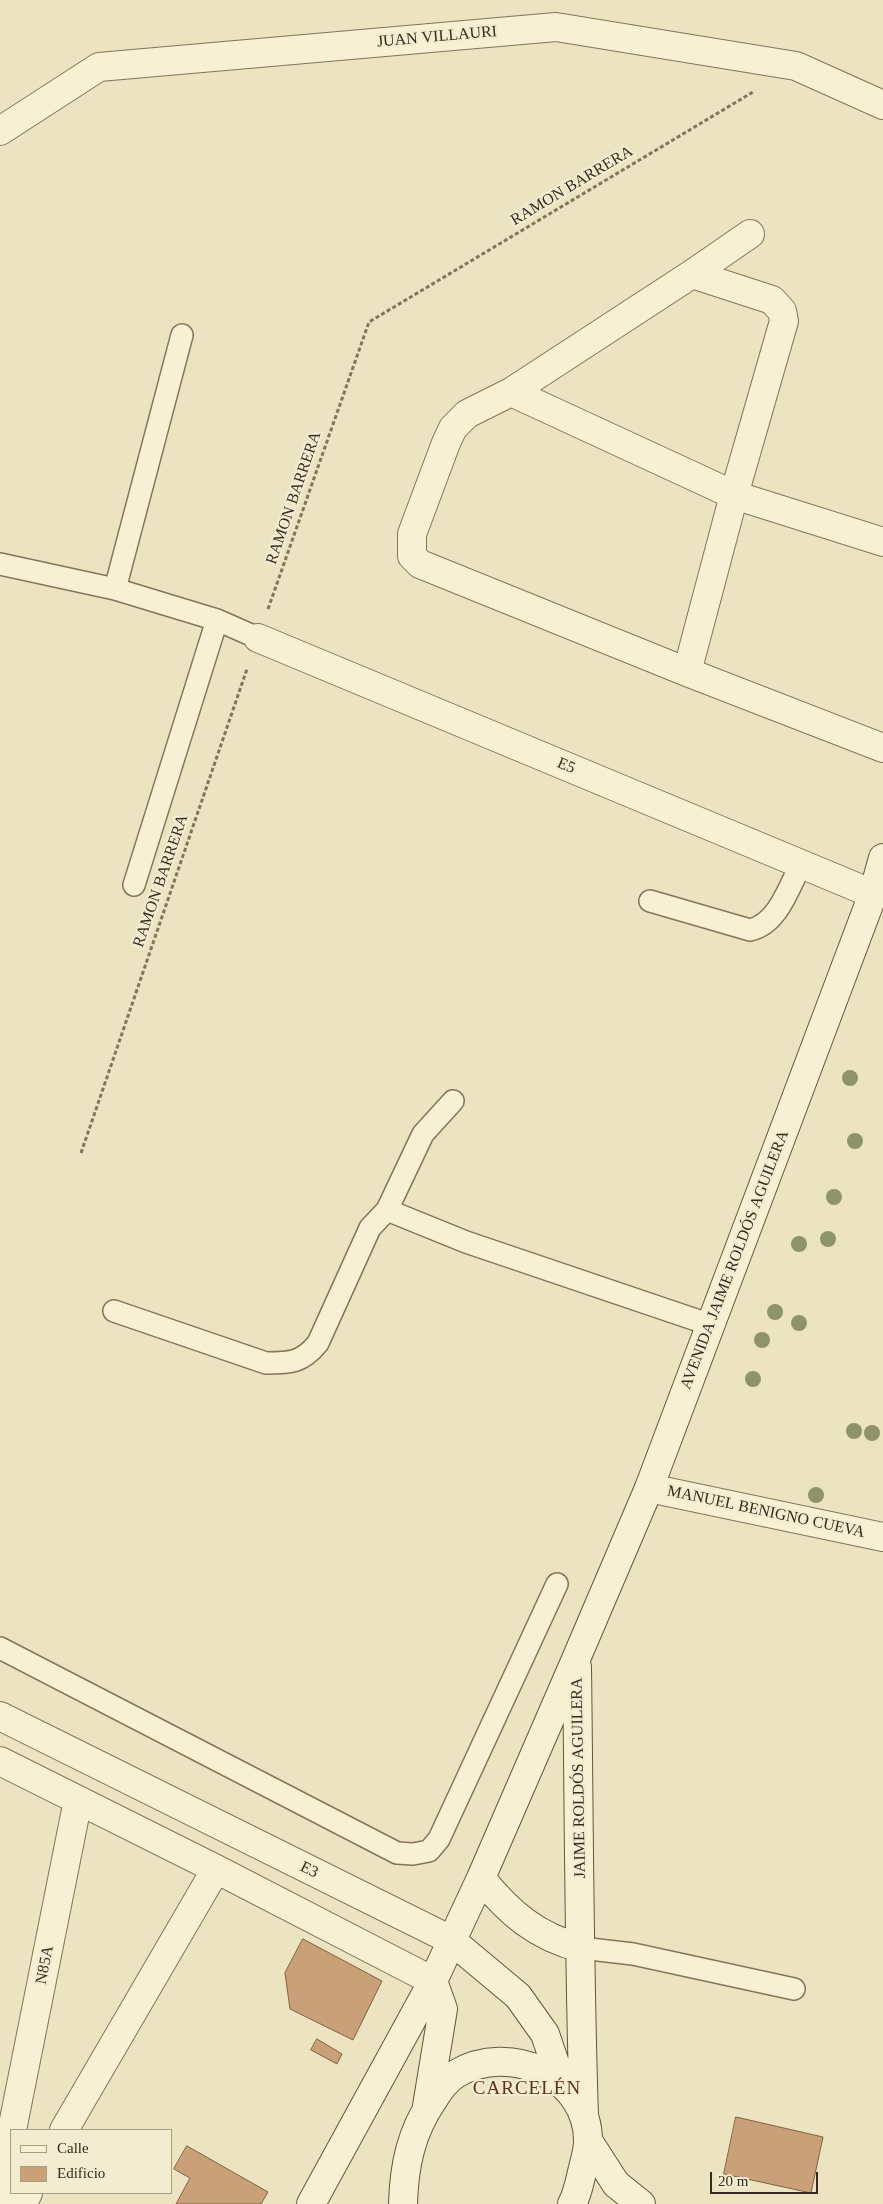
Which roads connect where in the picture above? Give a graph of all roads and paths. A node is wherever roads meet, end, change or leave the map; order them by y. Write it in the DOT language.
graph roads {
  1 [pos="754,92"];
  2 [pos="883,105"];
  3 [pos="0,131"];
  4 [pos="750,234"];
  5 [pos="692,274"];
  6 [pos="182,335"];
  7 [pos="511,392"];
  8 [pos="734,495"];
  9 [pos="883,542"];
  10 [pos="0,564"];
  11 [pos="116,589"];
  12 [pos="217,620"];
  13 [pos="258,638"];
  14 [pos="687,672"];
  15 [pos="883,748"];
  16 [pos="883,858"];
  17 [pos="801,864"];
  18 [pos="134,885"];
  19 [pos="873,894"];
  20 [pos="650,901"];
  21 [pos="453,1101"];
  22 [pos="81,1153"];
  23 [pos="387,1210"];
  24 [pos="114,1311"];
  25 [pos="711,1325"];
  26 [pos="649,1488"];
  27 [pos="883,1537"];
  28 [pos="557,1584"];
  29 [pos="0,1648"];
  30 [pos="576,1659"];
  31 [pos="0,1716"];
  32 [pos="0,1761"];
  33 [pos="78,1800"];
  34 [pos="216,1869"];
  35 [pos="482,1878"];
  36 [pos="451,1940"];
  37 [pos="581,1948"];
  38 [pos="432,1981"];
  39 [pos="794,1989"];
  40 [pos="562,2084"];
  41 [pos="426,2110"];
  42 [pos="584,2116"];
  43 [pos="12,2129"];
  44 [pos="65,2129"];
  45 [pos="10,2141"];
  46 [pos="588,2142"];
  47 [pos="0,2193"];
  48 [pos="310,2204"];
  49 [pos="403,2204"];
  50 [pos="572,2204"];
  51 [pos="640,2204"];
  1 -- 13 [label="path, RAMON BARRERA"];
  2 -- 3 [label="street, JUAN VILLAURI"];
  4 -- 5 [label="street"];
  5 -- 7 [label="street"];
  5 -- 8 [label="street"];
  6 -- 11 [label="lane"];
  7 -- 8 [label="street"];
  7 -- 14 [label="street"];
  8 -- 9 [label="street"];
  8 -- 14 [label="street"];
  10 -- 11 [label="lane"];
  11 -- 12 [label="lane"];
  12 -- 13 [label="lane"];
  12 -- 18 [label="lane"];
  13 -- 17 [label="street, E5"];
  13 -- 22 [label="path, RAMON BARRERA"];
  14 -- 15 [label="street"];
  16 -- 19 [label="street, AVENIDA JAIME ROLDÓS AGUILERA"];
  17 -- 19 [label="street, E5"];
  17 -- 20 [label="lane"];
  19 -- 25 [label="street, AVENIDA JAIME ROLDÓS AGUILERA"];
  21 -- 23 [label="lane"];
  23 -- 24 [label="lane"];
  23 -- 25 [label="lane"];
  25 -- 26 [label="street, AVENIDA JAIME ROLDÓS AGUILERA"];
  26 -- 27 [label="street, MANUEL BENIGNO CUEVA"];
  26 -- 30 [label="street, AVENIDA JAIME ROLDÓS AGUILERA"];
  28 -- 29 [label="lane"];
  30 -- 35 [label="street, JAIME ROLDÓS AGUILERA"];
  30 -- 37 [label="street, JAIME ROLDÓS AGUILERA"];
  31 -- 36 [label="street, E3"];
  32 -- 33 [label="street"];
  33 -- 34 [label="street"];
  33 -- 43 [label="street, N85A"];
  34 -- 38 [label="street"];
  34 -- 44 [label="street"];
  35 -- 36 [label="street, JAIME ROLDÓS AGUILERA"];
  35 -- 37 [label="street"];
  36 -- 38 [label="street"];
  36 -- 40 [label="street, E3"];
  37 -- 39 [label="lane"];
  37 -- 42 [label="street, JAIME ROLDÓS AGUILERA"];
  38 -- 41 [label="street"];
  38 -- 48 [label="street"];
  40 -- 41 [label="street"];
  40 -- 42 [label="street"];
  41 -- 49 [label="street"];
  42 -- 46 [label="street"];
  45 -- 47 [label="street"];
  46 -- 50 [label="street"];
  46 -- 51 [label="street"];
}
